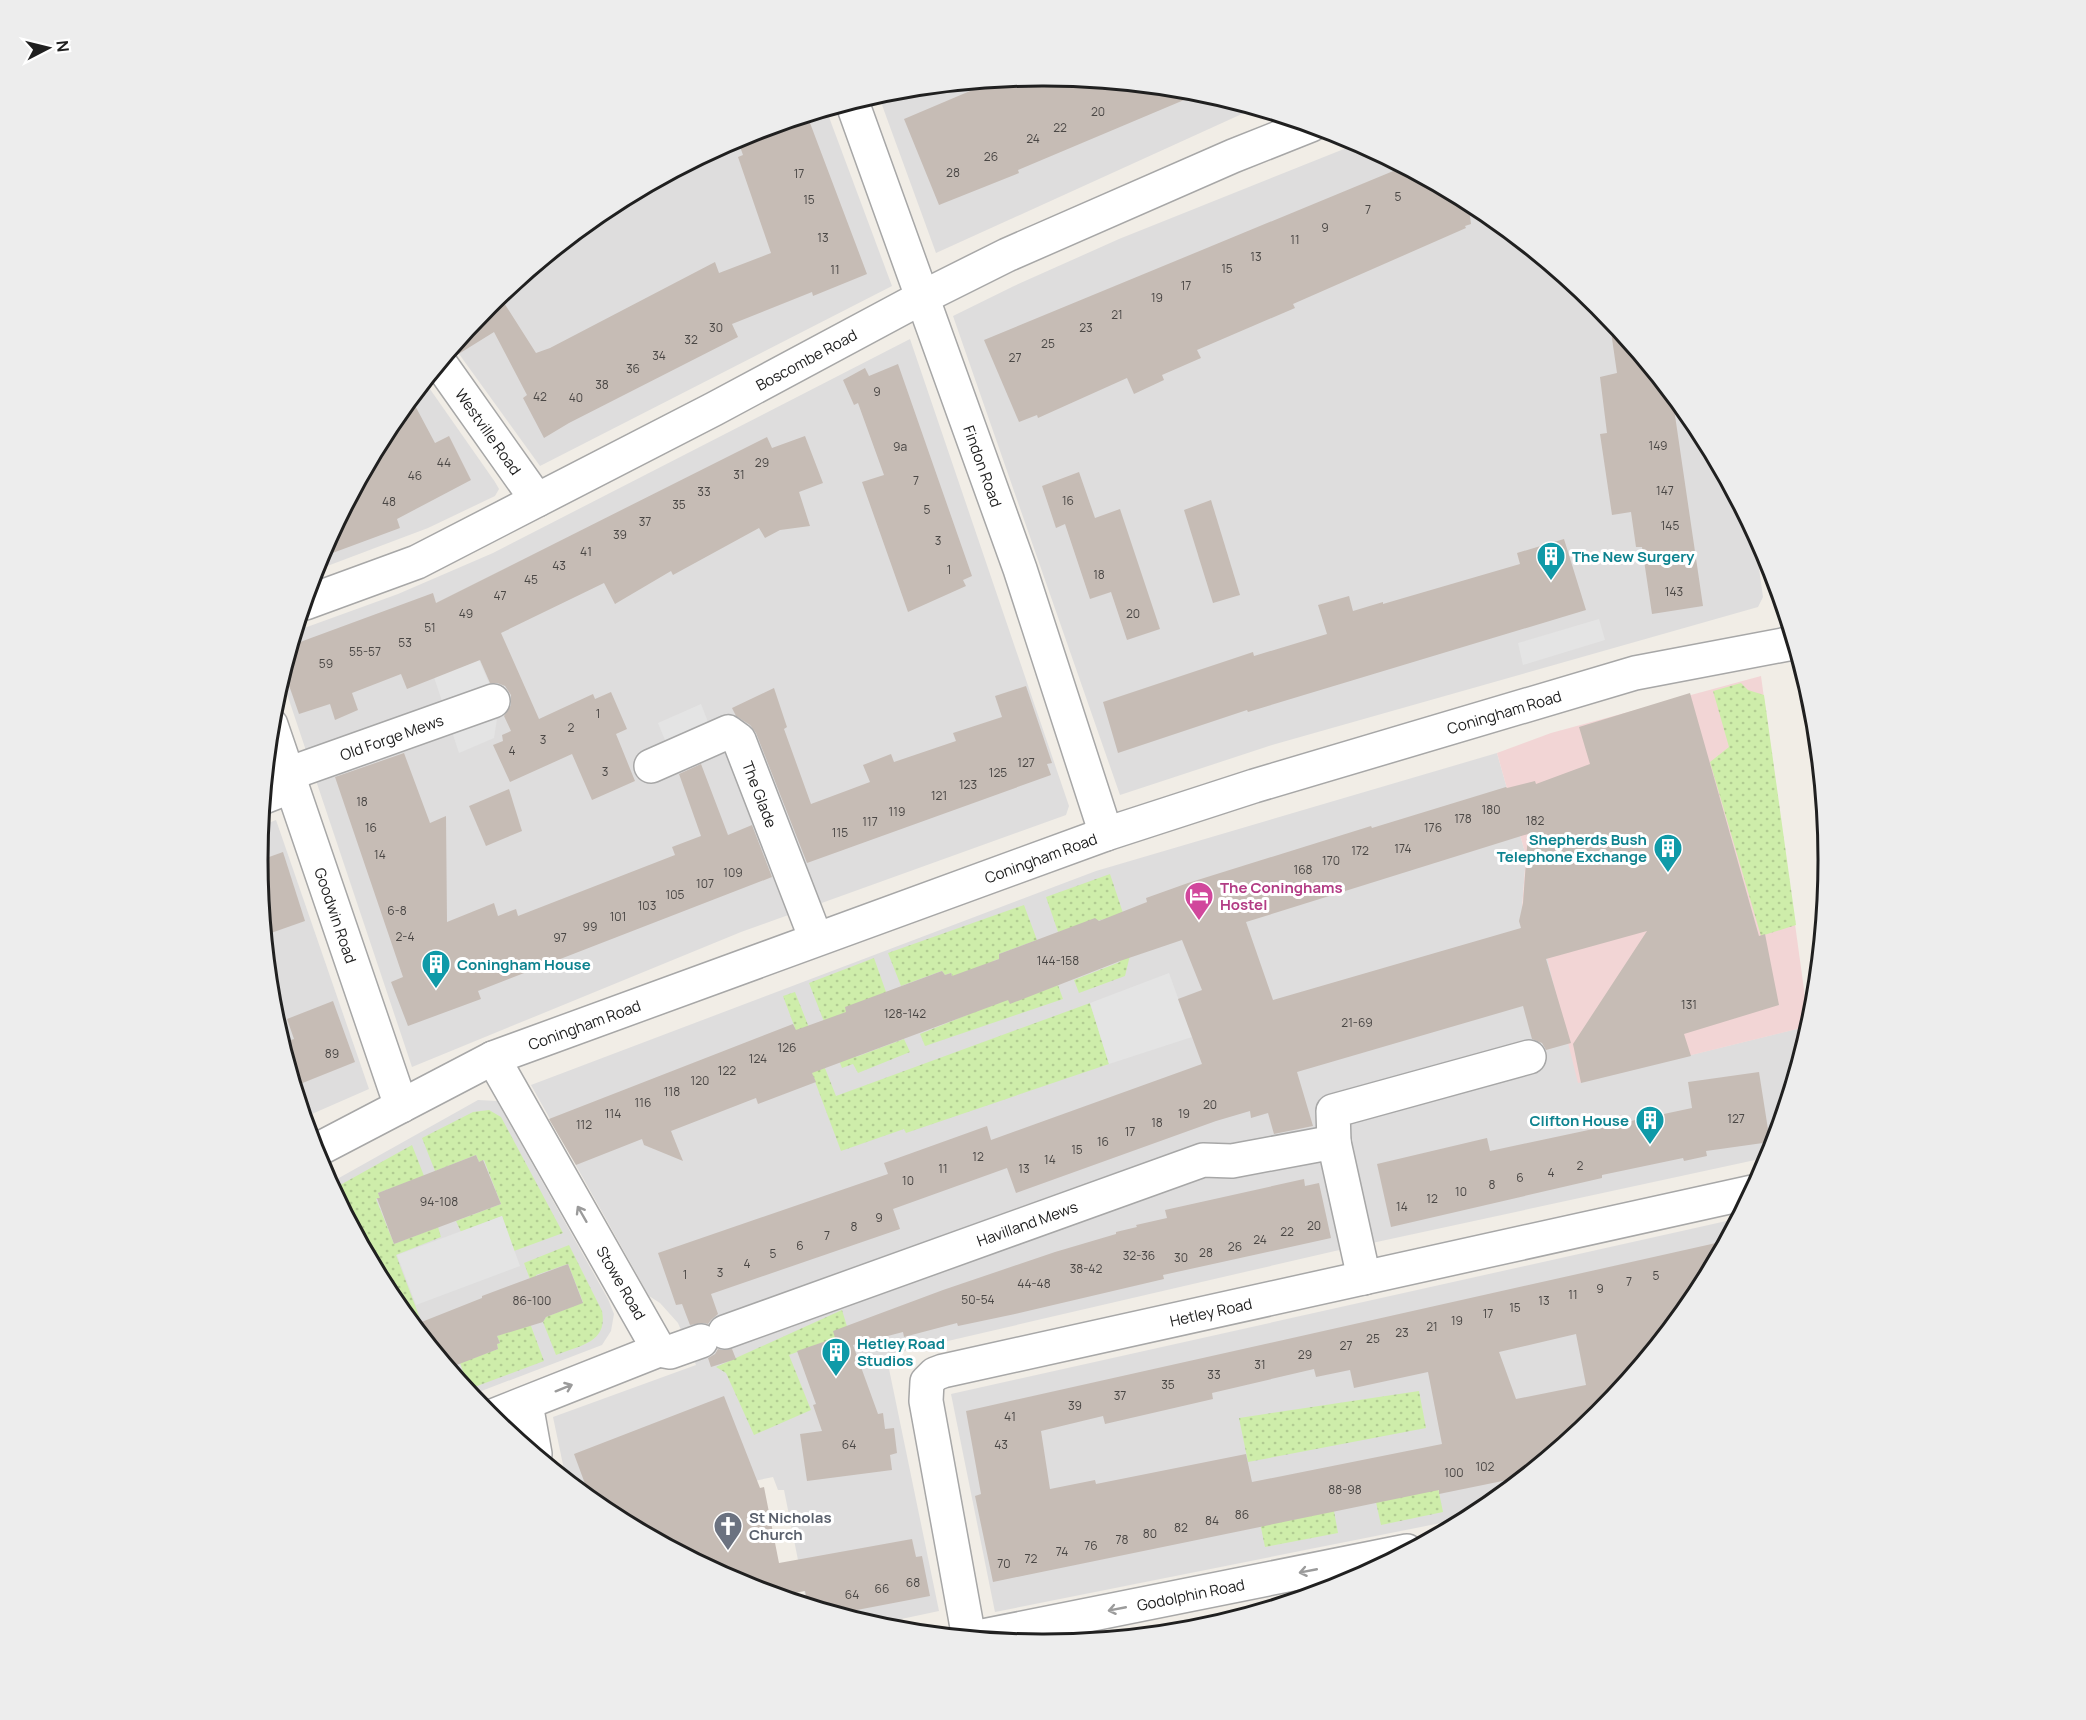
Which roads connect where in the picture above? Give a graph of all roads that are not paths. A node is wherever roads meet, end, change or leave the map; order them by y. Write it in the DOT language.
graph roads {
  1 [pos="855,109"];
  2 [pos="1299,130"];
  3 [pos="921,298"];
  4 [pos="445,369"];
  5 [pos="537,500"];
  6 [pos="314,599"];
  7 [pos="1786,644"];
  8 [pos="494,701"];
  9 [pos="276,754"];
  10 [pos="651,766"];
  11 [pos="281,786"];
  12 [pos="1106,834"];
  13 [pos="816,939"];
  14 [pos="1529,1057"];
  15 [pos="493,1058"];
  16 [pos="401,1106"];
  17 [pos="1334,1142"];
  18 [pos="324,1147"];
  19 [pos="1742,1193"];
  20 [pos="1365,1278"];
  21 [pos="659,1350"];
  22 [pos="526,1404"];
  23 [pos="501,1413"];
  24 [pos="533,1443"];
  25 [pos="1385,1555"];
  26 [pos="970,1631"];
  27 [pos="996,1633"];
  1 -- 3 [label="street, Findon Road"];
  2 -- 3 [label="street, Boscombe Road"];
  3 -- 5 [label="street, Boscombe Road"];
  3 -- 12 [label="street, Findon Road"];
  4 -- 5 [label="street, Westville Road"];
  5 -- 6 [label="street, Boscombe Road"];
  7 -- 12 [label="street, Coningham Road"];
  8 -- 11 [label="street, Old Forge Mews"];
  9 -- 11 [label="street, Goodwin Road"];
  10 -- 13 [label="street, The Glade"];
  11 -- 16 [label="street, Goodwin Road"];
  12 -- 13 [label="street, Coningham Road"];
  13 -- 15 [label="street, Coningham Road"];
  14 -- 17 [label="street"];
  15 -- 16 [label="street, Coningham Road"];
  21 -- 15 [label="street, Stowe Road, one-way"];
  16 -- 18 [label="street, Coningham Road"];
  17 -- 20 [label="street"];
  17 -- 21 [label="street, Havilland Mews"];
  19 -- 20 [label="street, Hetley Road"];
  20 -- 26 [label="street, Hetley Road"];
  22 -- 21 [label="street, one-way"];
  22 -- 23 [label="street"];
  22 -- 24 [label="street"];
  25 -- 27 [label="street, Godolphin Road, one-way"];
}
